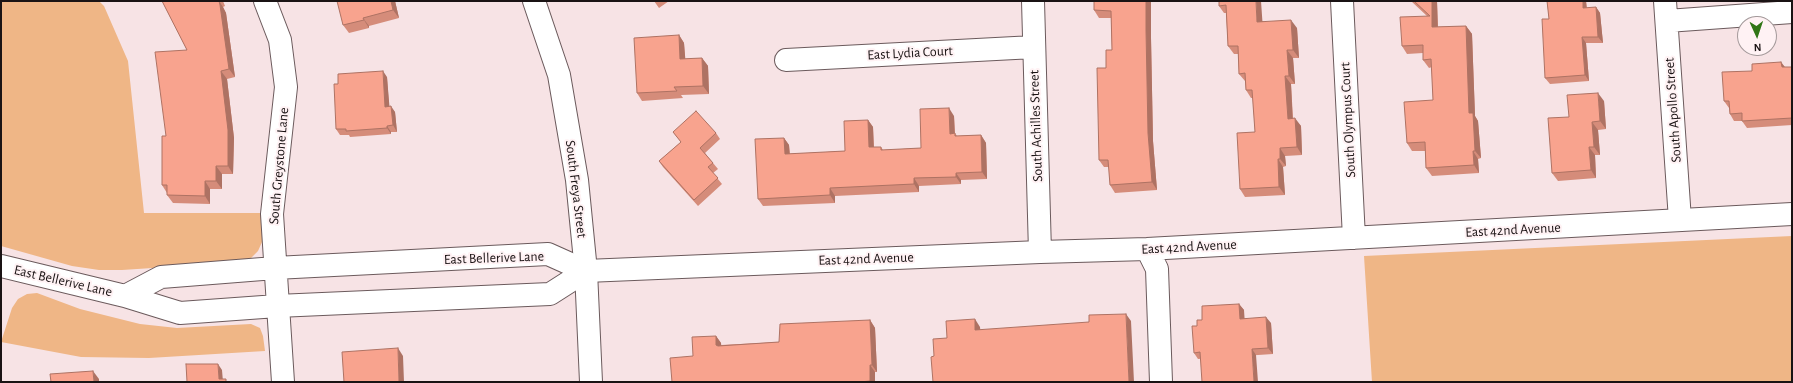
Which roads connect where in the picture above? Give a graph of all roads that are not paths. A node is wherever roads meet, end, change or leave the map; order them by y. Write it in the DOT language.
graph roads {
  1 [pos="265,1"];
  2 [pos="534,1"];
  3 [pos="1033,1"];
  4 [pos="1342,1"];
  5 [pos="1666,11"];
  6 [pos="1792,12"];
  7 [pos="1034,47"];
  8 [pos="786,60"];
  9 [pos="1792,214"];
  10 [pos="1680,220"];
  11 [pos="1354,238"];
  12 [pos="1147,249"];
  13 [pos="1040,252"];
  14 [pos="1,266"];
  15 [pos="275,268"];
  16 [pos="586,271"];
  17 [pos="125,296"];
  18 [pos="277,306"];
  19 [pos="283,382"];
  20 [pos="591,382"];
  21 [pos="1161,382"];
  1 -- 15 [label="street, South Greystone Lane"];
  2 -- 16 [label="street, South Freya Street"];
  3 -- 7 [label="street, South Achilles Street"];
  4 -- 11 [label="street, South Olympus Court"];
  5 -- 6 [label="street"];
  5 -- 10 [label="street, South Apollo Street"];
  7 -- 8 [label="street, East Lydia Court"];
  7 -- 13 [label="street, South Achilles Street"];
  9 -- 10 [label="street, East 42nd Avenue"];
  10 -- 11 [label="street, East 42nd Avenue"];
  11 -- 12 [label="street, East 42nd Avenue"];
  12 -- 13 [label="street, East 42nd Avenue"];
  12 -- 21 [label="street"];
  13 -- 16 [label="street, East 42nd Avenue"];
  14 -- 17 [label="street, East Bellerive Lane"];
  15 -- 16 [label="street, East Bellerive Lane"];
  15 -- 17 [label="street, East Bellerive Lane"];
  15 -- 18 [label="street, South Greystone Lane"];
  16 -- 18 [label="street, East Bellerive Lane"];
  16 -- 20 [label="street, South Freya Street"];
  17 -- 18 [label="street, East Bellerive Lane"];
  18 -- 19 [label="street, South Greystone Lane"];
}
